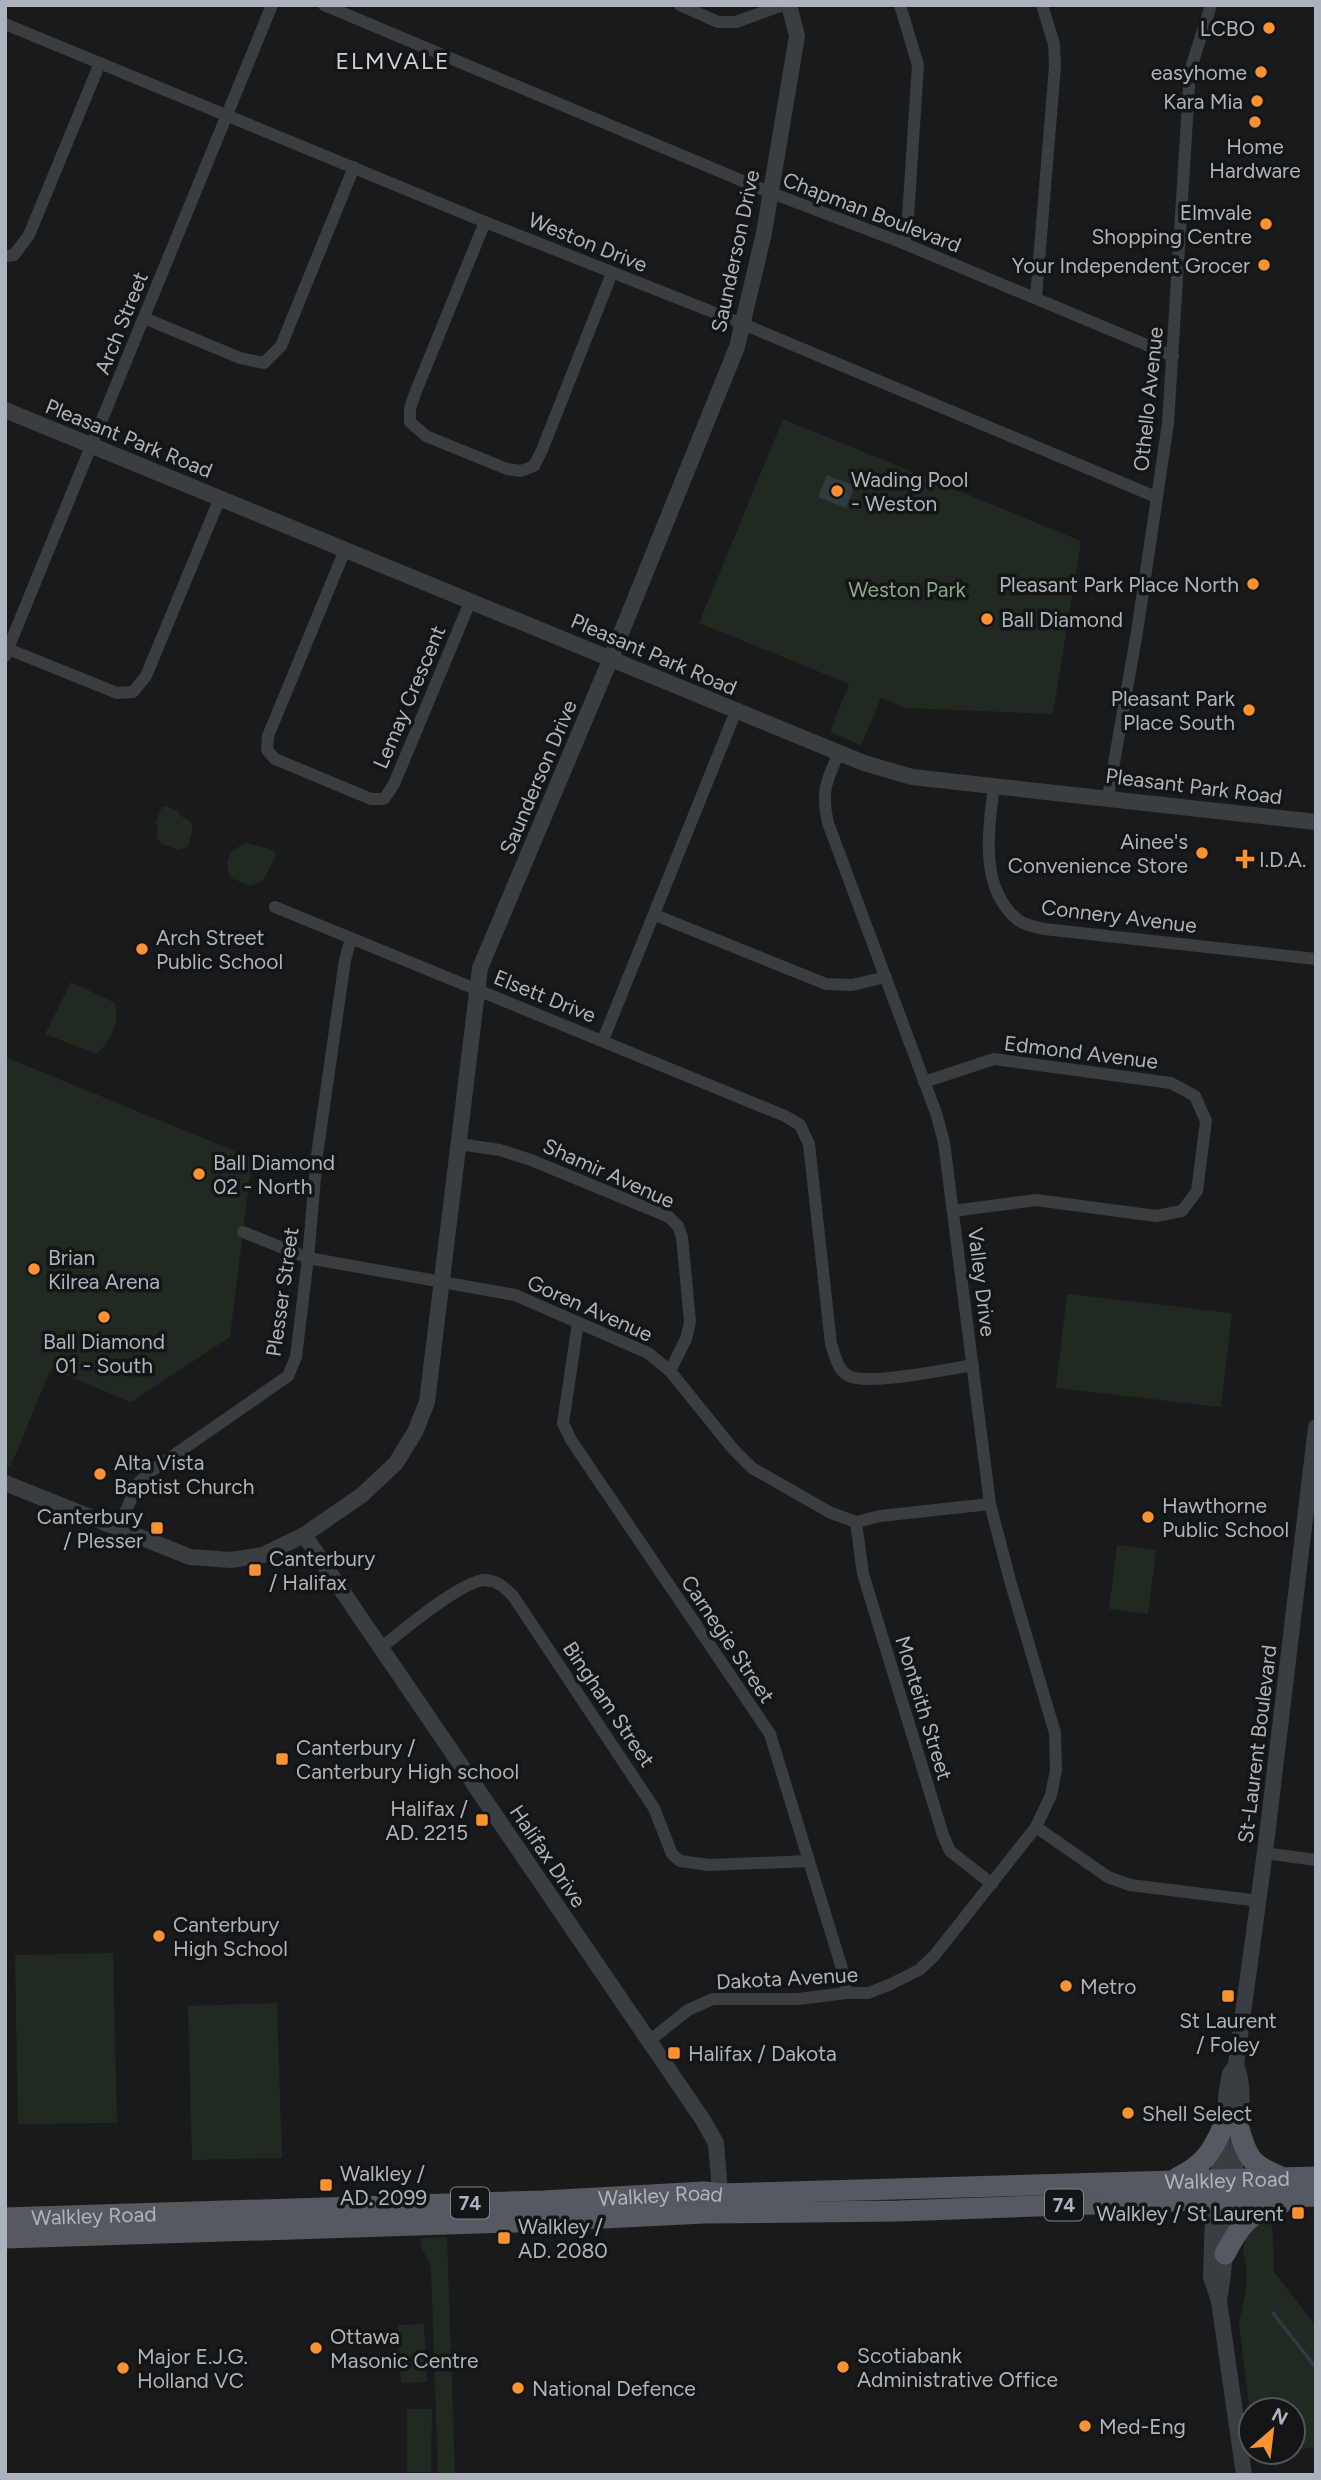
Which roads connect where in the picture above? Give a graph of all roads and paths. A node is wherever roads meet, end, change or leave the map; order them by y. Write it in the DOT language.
graph roads {
  1 [pos="272,5"];
  2 [pos="324,5"];
  3 [pos="680,5"];
  4 [pos="783,5"];
  5 [pos="789,5"];
  6 [pos="900,5"];
  7 [pos="1042,5"];
  8 [pos="1212,5"];
  9 [pos="5,24"];
  10 [pos="100,62"];
  11 [pos="226,115"];
  12 [pos="354,167"];
  13 [pos="769,192"];
  14 [pos="485,222"];
  15 [pos="903,243"];
  16 [pos="5,256"];
  17 [pos="612,273"];
  18 [pos="1036,297"];
  19 [pos="144,318"];
  20 [pos="743,324"];
  21 [pos="1174,356"];
  22 [pos="5,410"];
  23 [pos="92,446"];
  24 [pos="1156,497"];
  25 [pos="220,498"];
  26 [pos="345,550"];
  27 [pos="470,602"];
  28 [pos="7,652"];
  29 [pos="611,658"];
  30 [pos="736,711"];
  31 [pos="839,753"];
  32 [pos="994,785"];
  33 [pos="1108,797"];
  34 [pos="1316,822"];
  35 [pos="275,907"];
  36 [pos="655,915"];
  37 [pos="351,939"];
  38 [pos="1316,960"];
  39 [pos="886,977"];
  40 [pos="476,989"];
  41 [pos="603,1040"];
  42 [pos="924,1082"];
  43 [pos="458,1144"];
  44 [pos="953,1211"];
  45 [pos="243,1232"];
  46 [pos="308,1258"];
  47 [pos="442,1283"];
  48 [pos="578,1323"];
  49 [pos="973,1365"];
  50 [pos="670,1371"];
  51 [pos="1316,1427"];
  52 [pos="5,1483"];
  53 [pos="990,1504"];
  54 [pos="1310,1519"];
  55 [pos="856,1522"];
  56 [pos="118,1529"];
  57 [pos="304,1535"];
  58 [pos="382,1647"];
  59 [pos="1036,1827"];
  60 [pos="1265,1853"];
  61 [pos="1316,1860"];
  62 [pos="809,1861"];
  63 [pos="992,1884"];
  64 [pos="1259,1901"];
  65 [pos="846,1993"];
  66 [pos="648,2042"];
  67 [pos="1231,2128"];
  68 [pos="1284,2178"];
  69 [pos="1171,2182"];
  70 [pos="1011,2186"];
  71 [pos="1223,2189"];
  72 [pos="1314,2190"];
  73 [pos="721,2203"];
  74 [pos="1013,2207"];
  75 [pos="6,2228"];
  76 [pos="1225,2254"];
  77 [pos="1219,2301"];
  78 [pos="1244,2475"];
  1 -- 11 [label="street, Arch Street"];
  2 -- 13 [label="street, Chapman Boulevard"];
  3 -- 4 [label="street"];
  5 -- 13 [label="street, Saunderson Drive"];
  6 -- 15 [label="street"];
  7 -- 18 [label="street"];
  8 -- 21 [label="street, Othello Avenue"];
  9 -- 10 [label="street, Weston Drive"];
  10 -- 11 [label="street, Weston Drive"];
  10 -- 16 [label="street"];
  11 -- 12 [label="street, Weston Drive"];
  11 -- 19 [label="street, Arch Street"];
  12 -- 14 [label="street, Weston Drive"];
  12 -- 19 [label="street"];
  13 -- 15 [label="street, Chapman Boulevard"];
  13 -- 20 [label="street, Saunderson Drive"];
  14 -- 17 [label="street, Weston Drive"];
  14 -- 17 [label="street"];
  15 -- 18 [label="street, Chapman Boulevard"];
  17 -- 20 [label="street, Weston Drive"];
  18 -- 21 [label="street, Chapman Boulevard"];
  19 -- 23 [label="street, Arch Street"];
  20 -- 24 [label="street, Weston Drive"];
  20 -- 29 [label="street, Saunderson Drive"];
  21 -- 24 [label="street, Othello Avenue"];
  22 -- 23 [label="street, Pleasant Park Road"];
  23 -- 25 [label="street, Pleasant Park Road"];
  23 -- 28 [label="street, Arch Street"];
  24 -- 33 [label="street, Othello Avenue"];
  25 -- 26 [label="street, Pleasant Park Road"];
  25 -- 28 [label="street"];
  26 -- 27 [label="street, Pleasant Park Road"];
  26 -- 27 [label="street, Lemay Crescent"];
  27 -- 29 [label="street, Pleasant Park Road"];
  29 -- 30 [label="street, Pleasant Park Road"];
  29 -- 40 [label="street, Saunderson Drive"];
  30 -- 31 [label="street, Pleasant Park Road"];
  30 -- 36 [label="street"];
  31 -- 32 [label="street, Pleasant Park Road"];
  31 -- 39 [label="street, Valley Drive"];
  32 -- 33 [label="street, Pleasant Park Road"];
  32 -- 38 [label="street, Connery Avenue"];
  33 -- 34 [label="street, Pleasant Park Road"];
  35 -- 37 [label="street, Elsett Drive"];
  36 -- 39 [label="street"];
  36 -- 41 [label="street"];
  37 -- 40 [label="street, Elsett Drive"];
  37 -- 46 [label="street, Plesser Street"];
  39 -- 42 [label="street, Valley Drive"];
  40 -- 41 [label="street, Elsett Drive"];
  40 -- 43 [label="street, Saunderson Drive"];
  41 -- 49 [label="street, Elsett Drive"];
  42 -- 44 [label="street, Valley Drive"];
  42 -- 44 [label="street, Edmond Avenue"];
  43 -- 47 [label="street, Saunderson Drive"];
  43 -- 50 [label="street, Shamir Avenue"];
  44 -- 49 [label="street, Valley Drive"];
  45 -- 46 [label="street, Goren Avenue"];
  46 -- 47 [label="street, Goren Avenue"];
  46 -- 56 [label="street, Plesser Street"];
  47 -- 48 [label="street, Goren Avenue"];
  47 -- 57 [label="street, Saunderson Drive"];
  48 -- 50 [label="street, Goren Avenue"];
  48 -- 62 [label="street, Carnegie Street"];
  49 -- 53 [label="street, Valley Drive"];
  50 -- 55 [label="street, Goren Avenue"];
  51 -- 54 [label="street, St-Laurent Boulevard"];
  52 -- 56 [label="street, Saunderson Drive"];
  53 -- 55 [label="street"];
  53 -- 59 [label="street, Valley Drive"];
  54 -- 60 [label="street, St-Laurent Boulevard"];
  55 -- 63 [label="street, Monteith Street"];
  56 -- 57 [label="street, Saunderson Drive"];
  57 -- 58 [label="street, Halifax Drive"];
  58 -- 62 [label="street, Bingham Street"];
  58 -- 66 [label="street, Halifax Drive"];
  59 -- 63 [label="street, Dakota Avenue"];
  59 -- 64 [label="street"];
  60 -- 61 [label="street"];
  60 -- 64 [label="street, St-Laurent Boulevard"];
  62 -- 65 [label="street, Carnegie Street"];
  63 -- 65 [label="street, Dakota Avenue"];
  64 -- 67 [label="street, St-Laurent Boulevard"];
  65 -- 66 [label="street, Dakota Avenue"];
  66 -- 73 [label="street, Halifax Drive"];
  67 -- 68 [label="main road"];
  67 -- 69 [label="main road"];
  67 -- 71 [label="street, St-Laurent Boulevard"];
  68 -- 71 [label="main road, Walkley Road / 74"];
  68 -- 72 [label="main road, Walkley Road / 74"];
  69 -- 70 [label="main road, Walkley Road / 74"];
  69 -- 71 [label="main road, Walkley Road / 74"];
  70 -- 73 [label="main road, Walkley Road / 74"];
  70 -- 74 [label="main road"];
  71 -- 72 [label="main road, Walkley Road / 74"];
  71 -- 74 [label="main road, Walkley Road / 74"];
  71 -- 76 [label="street, St-Laurent Boulevard"];
  71 -- 77 [label="street, St-Laurent Boulevard"];
  72 -- 76 [label="main road"];
  73 -- 74 [label="main road, Walkley Road / 74"];
  73 -- 75 [label="main road, Walkley Road / 74"];
  76 -- 77 [label="street, St-Laurent Boulevard"];
  77 -- 78 [label="street, St-Laurent Boulevard"];
}
